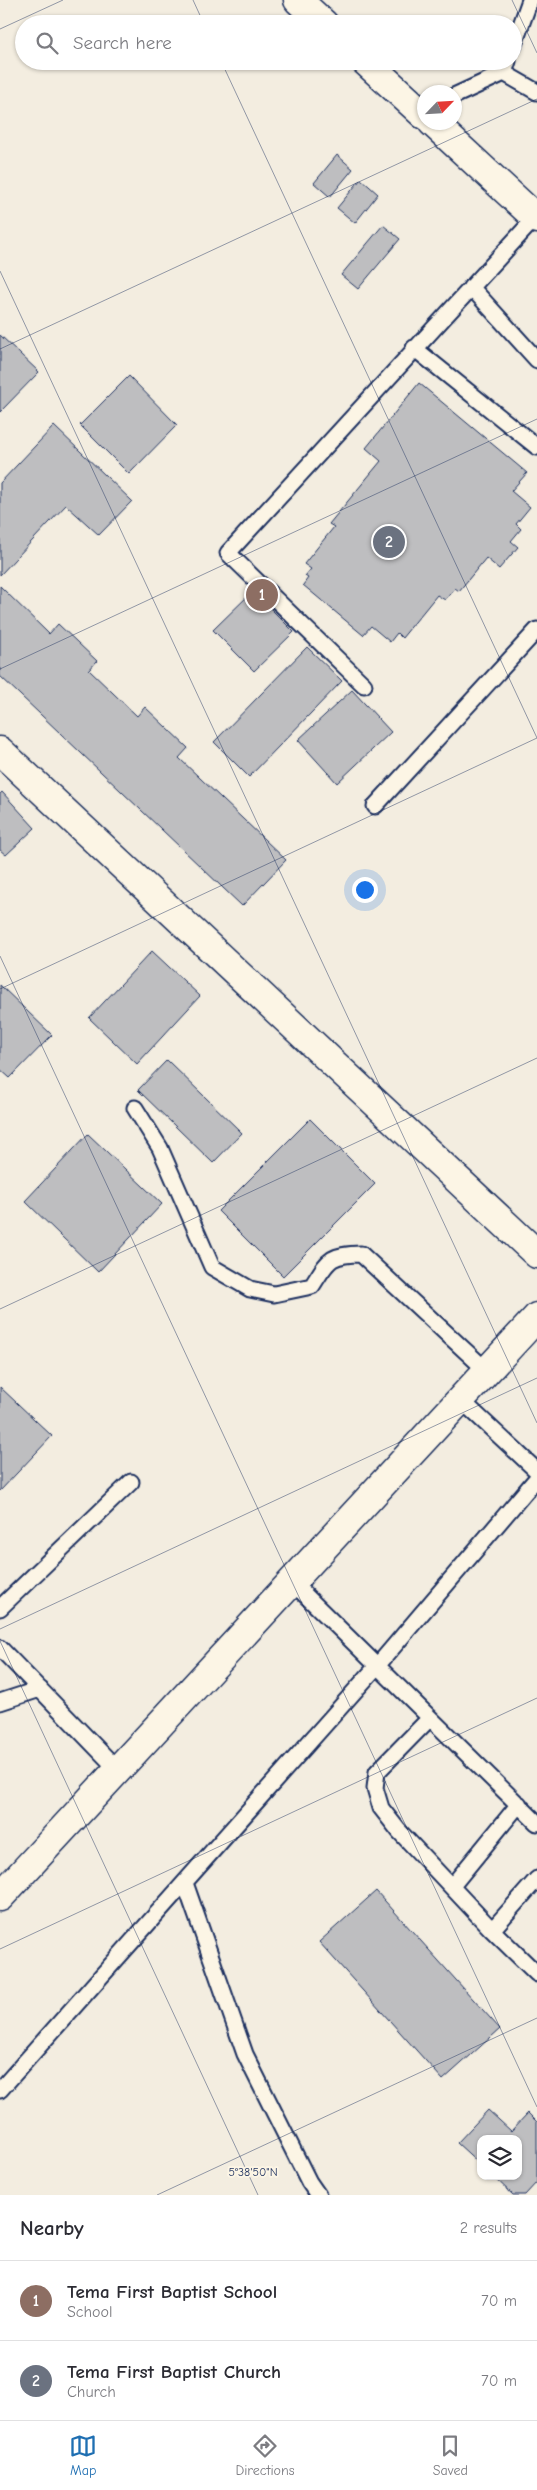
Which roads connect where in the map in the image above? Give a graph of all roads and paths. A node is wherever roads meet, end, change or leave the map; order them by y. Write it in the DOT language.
graph roads {
  1 [pos="298,0"];
  2 [pos="530,0"];
  3 [pos="314,15"];
  4 [pos="522,22"];
  5 [pos="375,70"];
  6 [pos="501,70"];
  7 [pos="510,70"];
  8 [pos="462,92"];
  9 [pos="537,92"];
  10 [pos="417,108"];
  11 [pos="441,130"];
  12 [pos="536,218"];
  13 [pos="471,287"];
  14 [pos="414,348"];
  15 [pos="537,360"];
  16 [pos="537,447"];
  17 [pos="537,630"];
  18 [pos="364,685"];
  19 [pos="0,751"];
  20 [pos="375,806"];
  21 [pos="135,1108"];
  22 [pos="537,1254"];
  23 [pos="537,1317"];
  24 [pos="487,1371"];
  25 [pos="461,1400"];
  26 [pos="537,1471"];
  27 [pos="537,1478"];
  28 [pos="131,1482"];
  29 [pos="292,1582"];
  30 [pos="0,1608"];
  31 [pos="0,1648"];
  32 [pos="377,1666"];
  33 [pos="40,1689"];
  34 [pos="0,1702"];
  35 [pos="430,1718"];
  36 [pos="118,1770"];
  37 [pos="519,1804"];
  38 [pos="537,1823"];
  39 [pos="537,1879"];
  40 [pos="184,1883"];
  41 [pos="452,1886"];
  42 [pos="0,1897"];
  43 [pos="492,1930"];
  44 [pos="537,1974"];
  45 [pos="0,2090"];
  46 [pos="318,2195"];
  1 -- 3 [label="street"];
  2 -- 4 [label="lane"];
  5 -- 10 [label="street"];
  6 -- 8 [label="lane"];
  7 -- 9 [label="lane"];
  11 -- 12 [label="street"];
  12 -- 13 [label="lane"];
  13 -- 14 [label="lane"];
  13 -- 15 [label="lane"];
  14 -- 16 [label="lane"];
  14 -- 18 [label="lane"];
  17 -- 20 [label="lane"];
  19 -- 22 [label="street"];
  21 -- 24 [label="lane"];
  23 -- 24 [label="street"];
  24 -- 25 [label="street"];
  25 -- 26 [label="lane"];
  25 -- 29 [label="street"];
  27 -- 32 [label="lane"];
  28 -- 30 [label="lane"];
  29 -- 32 [label="lane"];
  29 -- 36 [label="street"];
  31 -- 33 [label="lane"];
  32 -- 35 [label="lane"];
  32 -- 40 [label="lane"];
  33 -- 34 [label="lane"];
  33 -- 36 [label="lane"];
  35 -- 37 [label="lane"];
  35 -- 41 [label="lane"];
  36 -- 42 [label="street"];
  37 -- 38 [label="lane"];
  37 -- 41 [label="lane"];
  39 -- 43 [label="lane"];
  40 -- 45 [label="lane"];
  40 -- 46 [label="lane"];
  41 -- 43 [label="lane"];
  43 -- 44 [label="lane"];
}
